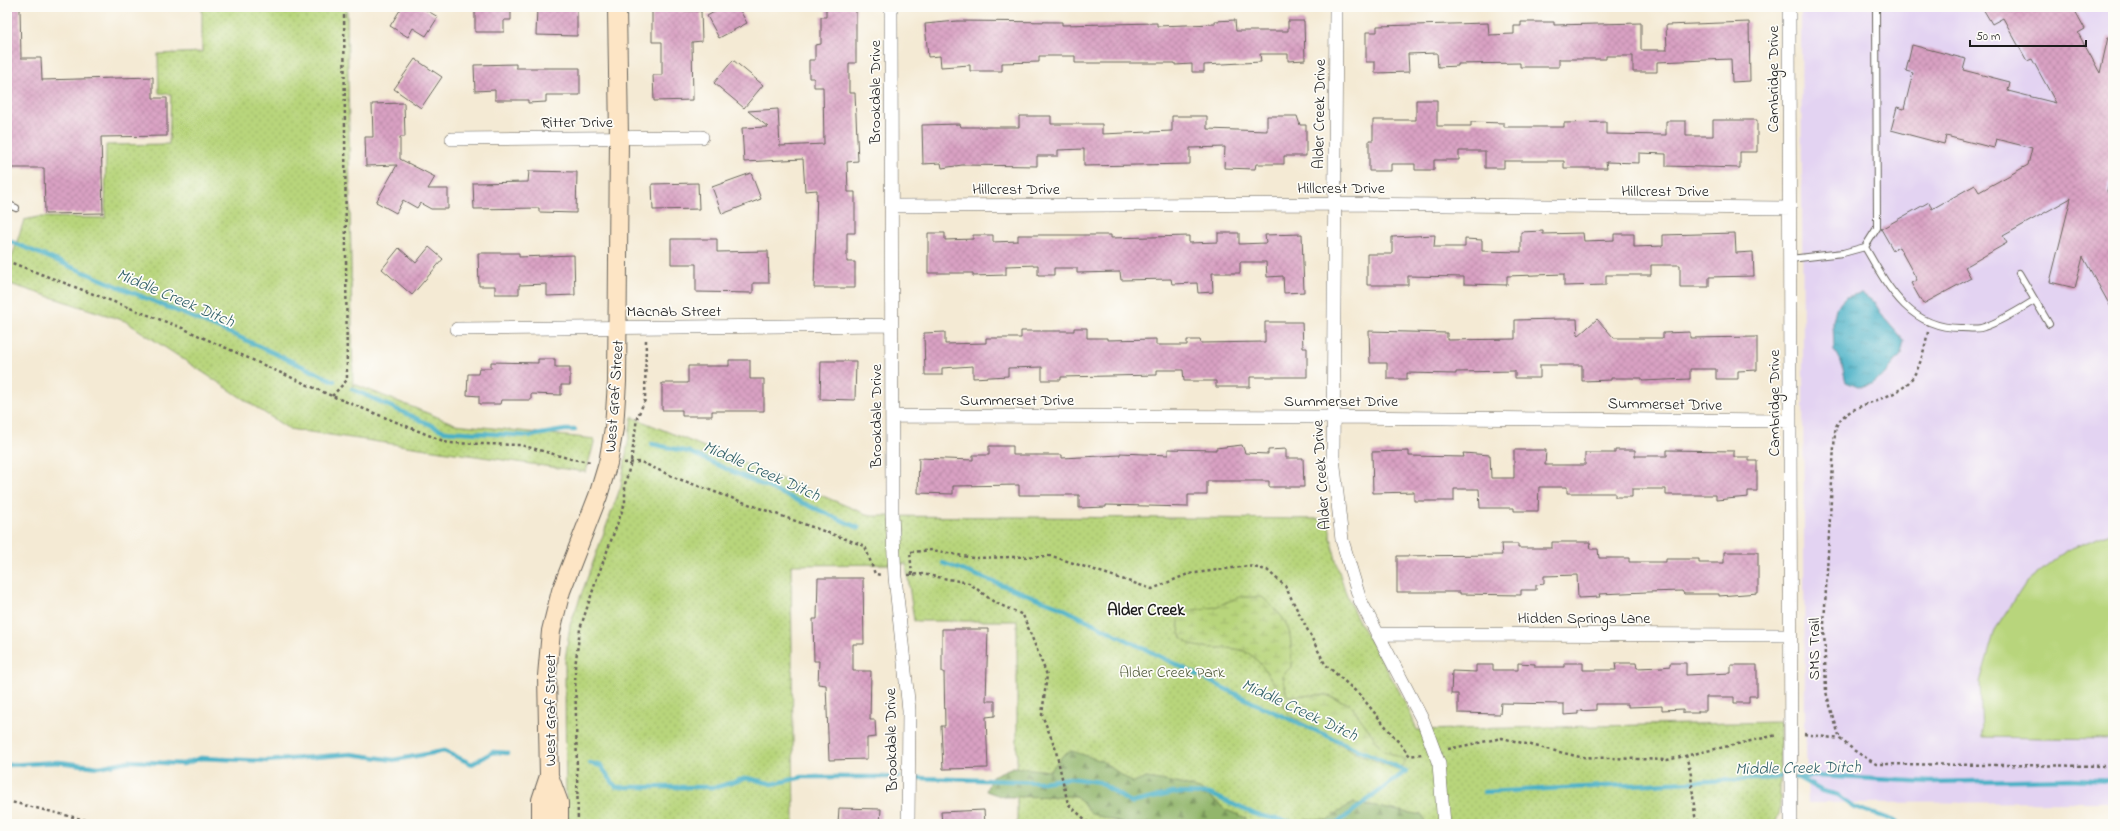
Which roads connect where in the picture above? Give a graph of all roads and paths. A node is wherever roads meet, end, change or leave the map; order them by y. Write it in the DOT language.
graph roads {
  1 [pos="344,7"];
  2 [pos="617,7"];
  3 [pos="892,7"];
  4 [pos="1336,7"];
  5 [pos="1789,7"];
  6 [pos="1876,7"];
  7 [pos="702,137"];
  8 [pos="619,138"];
  9 [pos="452,139"];
  10 [pos="7,204"];
  11 [pos="1333,204"];
  12 [pos="892,206"];
  13 [pos="16,208"];
  14 [pos="1790,208"];
  15 [pos="1865,247"];
  16 [pos="1790,259"];
  17 [pos="2019,273"];
  18 [pos="2036,300"];
  19 [pos="1930,323"];
  20 [pos="2049,324"];
  21 [pos="892,325"];
  22 [pos="618,327"];
  23 [pos="457,329"];
  24 [pos="646,340"];
  25 [pos="332,396"];
  26 [pos="892,416"];
  27 [pos="1332,417"];
  28 [pos="1790,421"];
  29 [pos="912,575"];
  30 [pos="1377,634"];
  31 [pos="1790,635"];
  32 [pos="1790,732"];
  33 [pos="1840,739"];
  34 [pos="1434,751"];
  35 [pos="1686,755"];
  36 [pos="2113,766"];
  37 [pos="1061,772"];
  38 [pos="548,776"];
  39 [pos="1790,798"];
  40 [pos="7,801"];
  41 [pos="102,824"];
  42 [pos="541,824"];
  43 [pos="559,824"];
  44 [pos="578,824"];
  45 [pos="908,824"];
  46 [pos="1090,824"];
  47 [pos="1444,824"];
  48 [pos="1700,824"];
  49 [pos="1785,824"];
  50 [pos="1791,824"];
  1 -- 25 [label="path"];
  2 -- 8 [label="main road, West Graf Street"];
  3 -- 12 [label="street, Brookdale Drive"];
  4 -- 11 [label="street, Alder Creek Drive"];
  5 -- 14 [label="street, Cambridge Drive"];
  6 -- 15 [label="lane"];
  7 -- 8 [label="street, Ritter Drive"];
  8 -- 9 [label="street, Ritter Drive"];
  8 -- 22 [label="main road, West Graf Street"];
  10 -- 13 [label="lane"];
  11 -- 12 [label="street, Hillcrest Drive"];
  11 -- 14 [label="street, Hillcrest Drive"];
  11 -- 27 [label="street, Alder Creek Drive"];
  12 -- 21 [label="street, Brookdale Drive"];
  14 -- 16 [label="street, Cambridge Drive"];
  15 -- 16 [label="lane"];
  15 -- 19 [label="lane"];
  16 -- 28 [label="street, Cambridge Drive"];
  17 -- 18 [label="lane"];
  18 -- 19 [label="lane"];
  18 -- 20 [label="lane"];
  19 -- 33 [label="path, SMS Trail"];
  21 -- 22 [label="street, Macnab Street"];
  21 -- 26 [label="street, Brookdale Drive"];
  22 -- 23 [label="street, Macnab Street"];
  22 -- 38 [label="main road, West Graf Street"];
  24 -- 44 [label="path"];
  26 -- 27 [label="street, Summerset Drive"];
  26 -- 45 [label="street, Brookdale Drive"];
  27 -- 28 [label="street, Summerset Drive"];
  27 -- 30 [label="street, Alder Creek Drive"];
  28 -- 31 [label="street, Cambridge Drive"];
  29 -- 34 [label="path"];
  30 -- 31 [label="street, Hidden Springs Lane"];
  30 -- 34 [label="street, Alder Creek Drive"];
  31 -- 32 [label="street, Cambridge Drive"];
  32 -- 33 [label="path"];
  32 -- 35 [label="path"];
  32 -- 39 [label="street, Cambridge Drive"];
  33 -- 36 [label="path"];
  34 -- 35 [label="path"];
  34 -- 47 [label="street, Alder Creek Drive"];
  35 -- 48 [label="path"];
  37 -- 46 [label="path"];
  38 -- 42 [label="main road, West Graf Street"];
  38 -- 43 [label="main road, West Graf Street"];
  39 -- 49 [label="street, Cambridge Drive"];
  39 -- 50 [label="street, Cambridge Drive"];
  40 -- 41 [label="path"];
}
